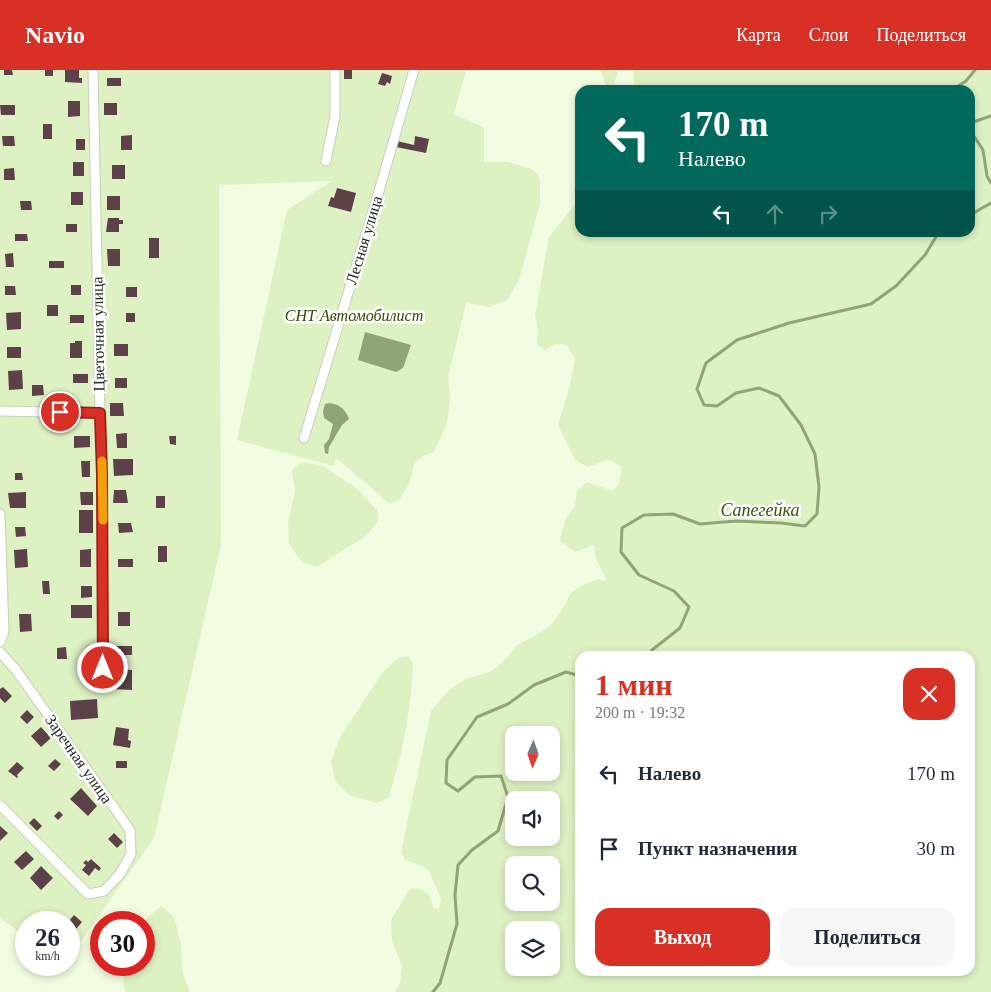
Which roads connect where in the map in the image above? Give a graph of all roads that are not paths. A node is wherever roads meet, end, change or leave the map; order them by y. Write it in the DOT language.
graph roads {
  1 [pos="93,70"];
  2 [pos="335,70"];
  3 [pos="414,70"];
  4 [pos="326,161"];
  5 [pos="0,411"];
  6 [pos="100,413"];
  7 [pos="304,438"];
  8 [pos="0,514"];
  9 [pos="0,642"];
  10 [pos="0,652"];
  11 [pos="104,688"];
  12 [pos="0,804"];
  1 -- 6 [label="street, Цветочная улица"];
  2 -- 4 [label="street"];
  3 -- 7 [label="street, Лесная улица"];
  5 -- 6 [label="street"];
  6 -- 11 [label="street, Цветочная улица"];
  8 -- 9 [label="street"];
  10 -- 12 [label="street, Заречная улица"];
}
